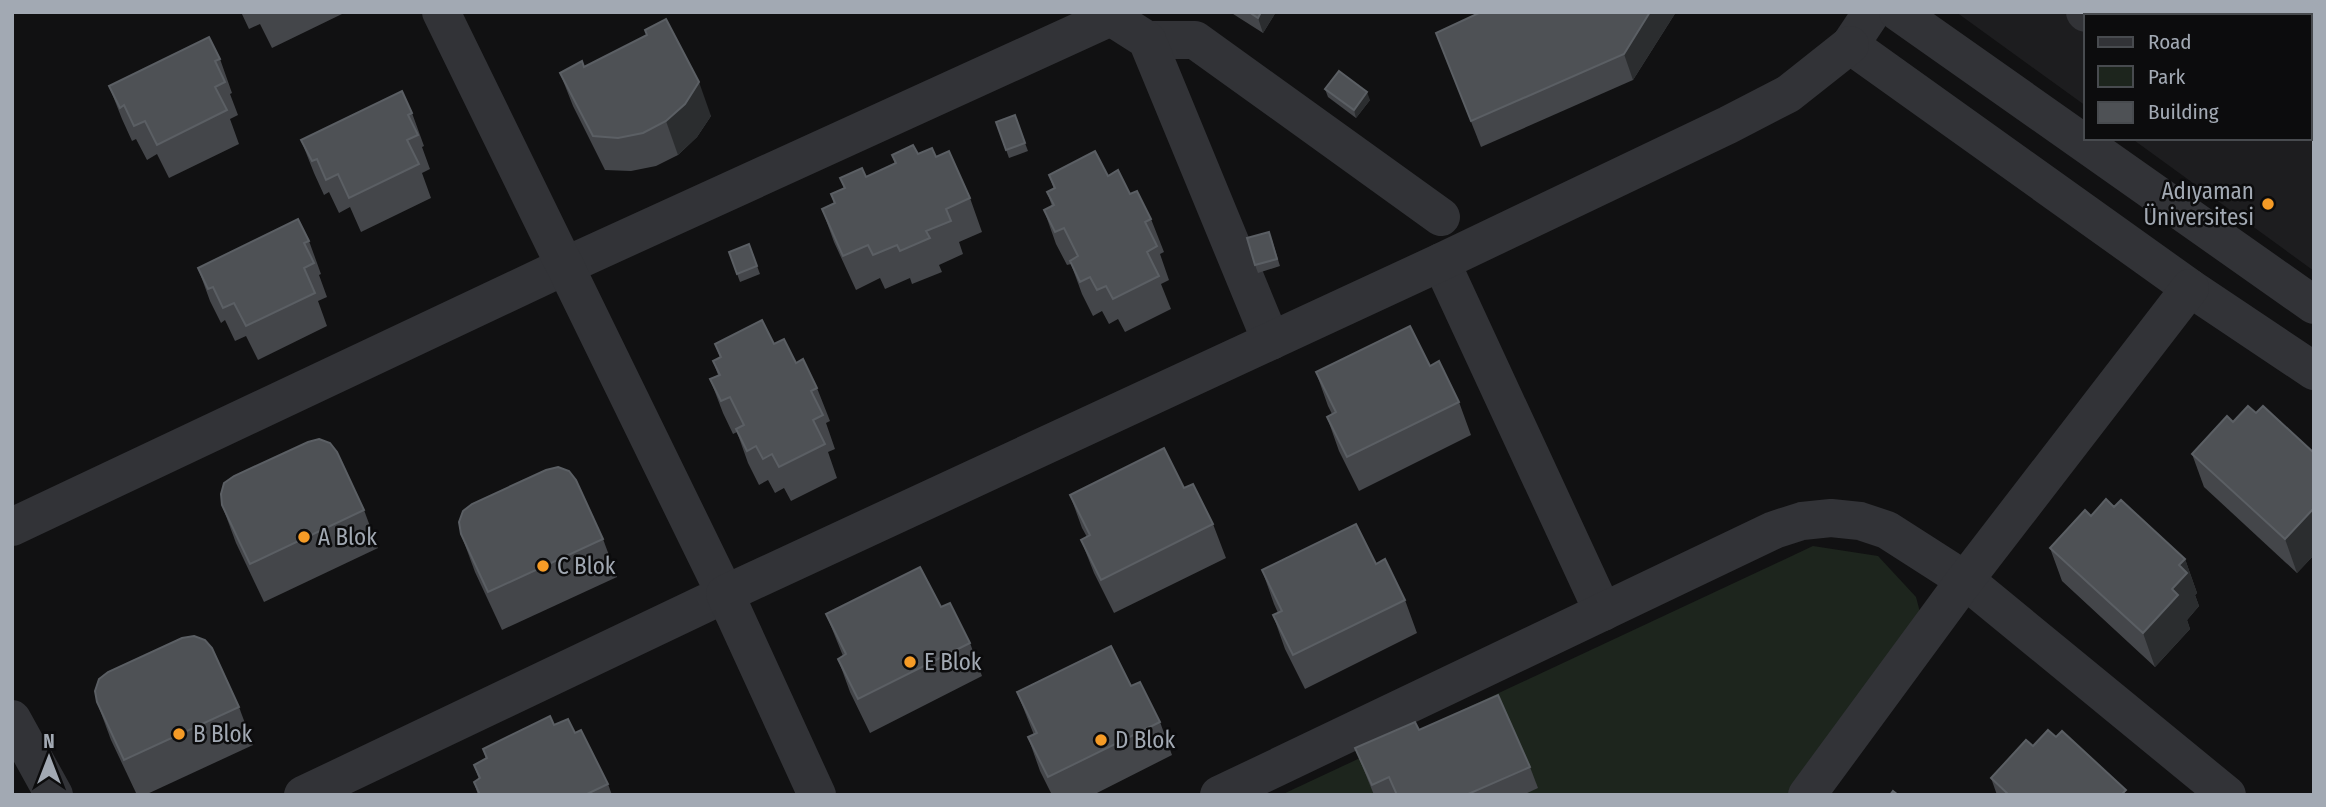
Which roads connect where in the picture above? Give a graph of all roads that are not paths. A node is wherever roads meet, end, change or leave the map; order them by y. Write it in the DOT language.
graph roads {
  1 [pos="441,12"];
  2 [pos="1872,12"];
  3 [pos="1898,12"];
  4 [pos="1166,31"];
  5 [pos="1850,45"];
  6 [pos="1441,217"];
  7 [pos="1441,262"];
  8 [pos="565,267"];
  9 [pos="2190,288"];
  10 [pos="2314,304"];
  11 [pos="1271,341"];
  12 [pos="2314,371"];
  13 [pos="12,527"];
  14 [pos="1965,580"];
  15 [pos="725,594"];
  16 [pos="1603,612"];
  17 [pos="12,719"];
  18 [pos="54,795"];
  19 [pos="303,795"];
  20 [pos="817,795"];
  21 [pos="1219,795"];
  22 [pos="1807,795"];
  23 [pos="2227,795"];
  1 -- 8 [label="street"];
  2 -- 5 [label="street"];
  3 -- 10 [label="street"];
  4 -- 6 [label="street"];
  4 -- 8 [label="street"];
  4 -- 11 [label="street"];
  5 -- 7 [label="street"];
  5 -- 9 [label="street"];
  7 -- 11 [label="street"];
  7 -- 16 [label="street"];
  8 -- 13 [label="street"];
  8 -- 15 [label="street"];
  9 -- 12 [label="street"];
  9 -- 14 [label="street"];
  11 -- 15 [label="street"];
  14 -- 16 [label="street"];
  14 -- 22 [label="street"];
  14 -- 23 [label="street"];
  15 -- 19 [label="street"];
  15 -- 20 [label="street"];
  16 -- 21 [label="street"];
  17 -- 18 [label="street"];
}
